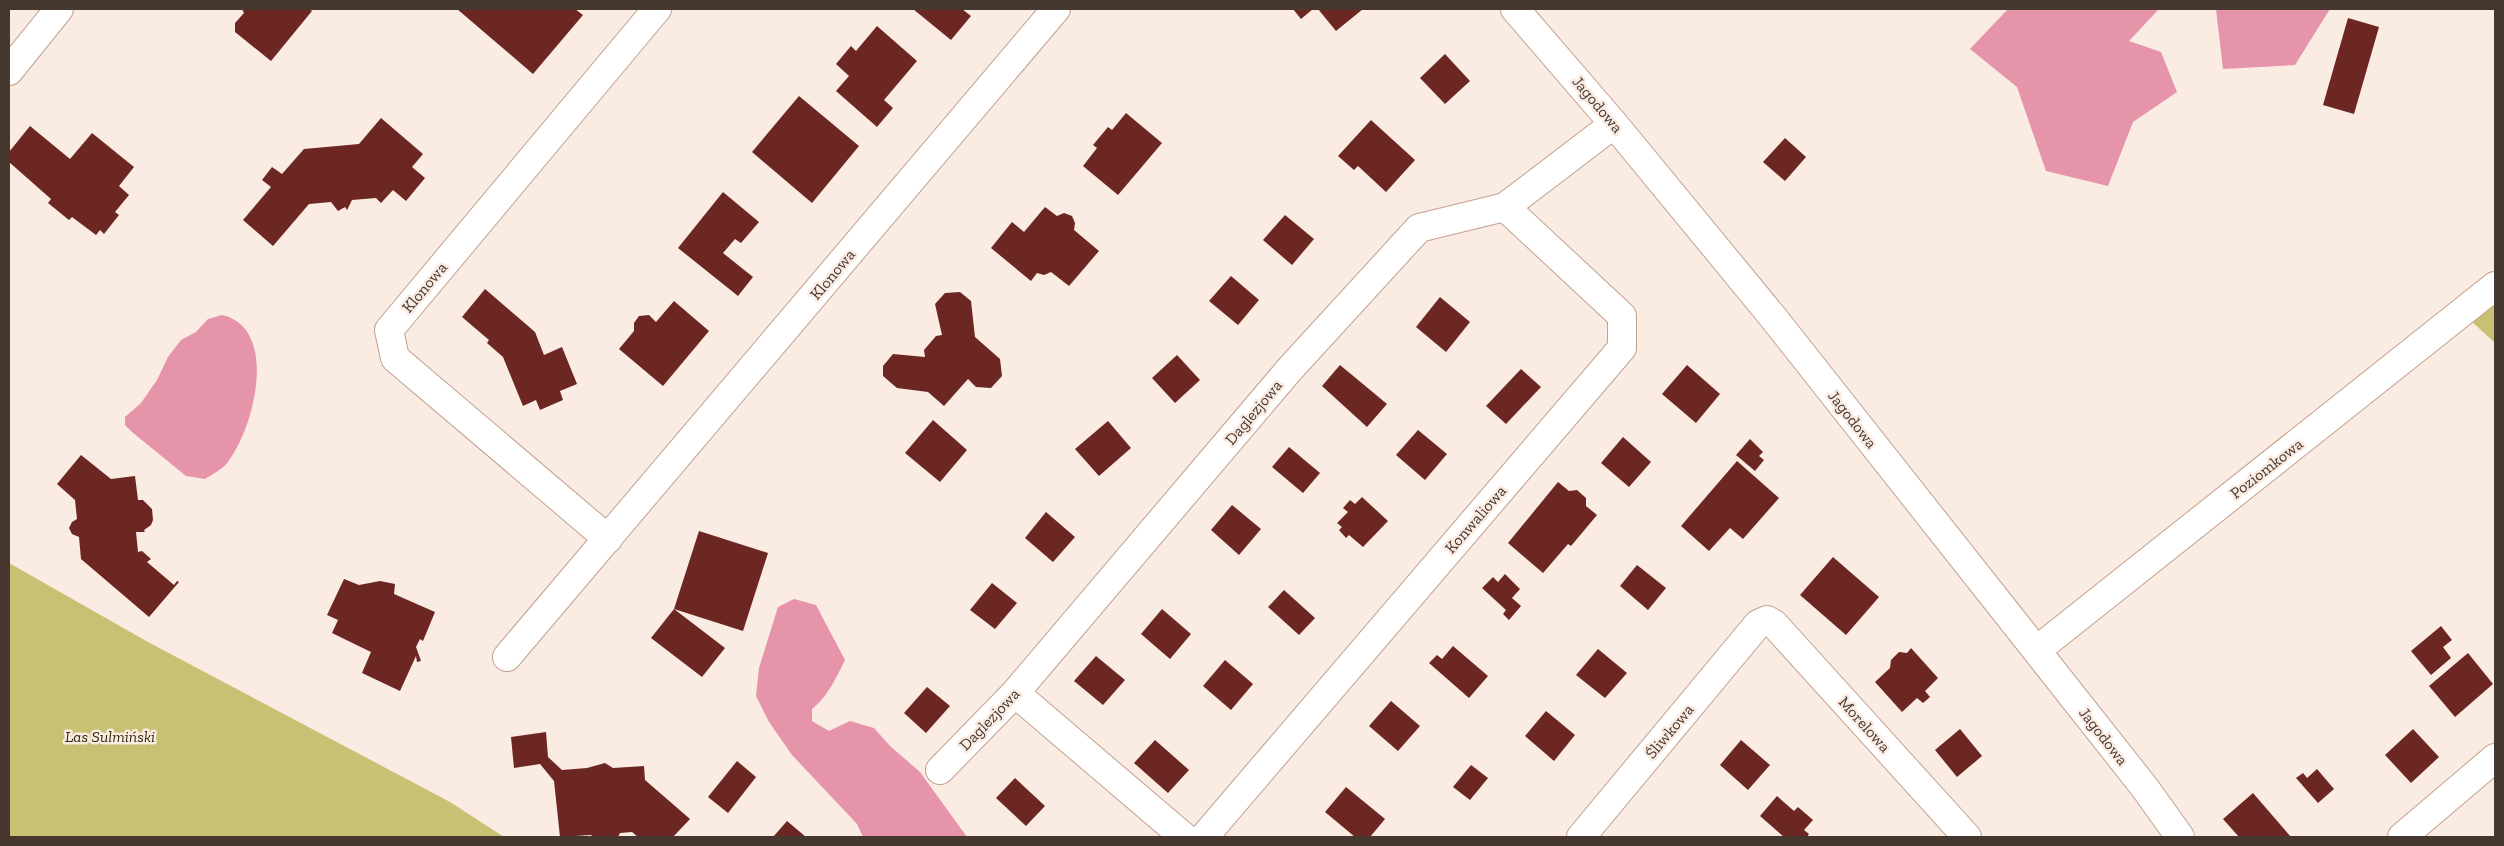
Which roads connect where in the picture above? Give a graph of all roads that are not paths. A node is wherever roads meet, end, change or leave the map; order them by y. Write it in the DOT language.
graph roads {
  1 [pos="60,9"];
  2 [pos="657,9"];
  3 [pos="1056,9"];
  4 [pos="1515,9"];
  5 [pos="9,70"];
  6 [pos="1614,124"];
  7 [pos="1505,207"];
  8 [pos="2495,286"];
  9 [pos="608,539"];
  10 [pos="1758,624"];
  11 [pos="2037,650"];
  12 [pos="507,657"];
  13 [pos="1014,693"];
  14 [pos="2492,768"];
  15 [pos="940,770"];
  16 [pos="1184,837"];
  17 [pos="1204,837"];
  18 [pos="1581,837"];
  19 [pos="1967,837"];
  20 [pos="2180,837"];
  21 [pos="2402,837"];
  1 -- 5 [label="street"];
  2 -- 9 [label="street, Klonowa"];
  3 -- 9 [label="street, Klonowa"];
  4 -- 6 [label="street, Jagodowa"];
  6 -- 7 [label="street, Daglezjowa"];
  6 -- 11 [label="street, Jagodowa"];
  7 -- 13 [label="street, Daglezjowa"];
  7 -- 17 [label="street, Konwaliowa"];
  8 -- 11 [label="street, Poziomkowa"];
  9 -- 12 [label="street, Klonowa"];
  10 -- 18 [label="street, Śliwkowa"];
  10 -- 19 [label="street, Morelowa"];
  11 -- 20 [label="street, Jagodowa"];
  13 -- 15 [label="street, Daglezjowa"];
  13 -- 16 [label="street"];
  14 -- 21 [label="street"];
}
